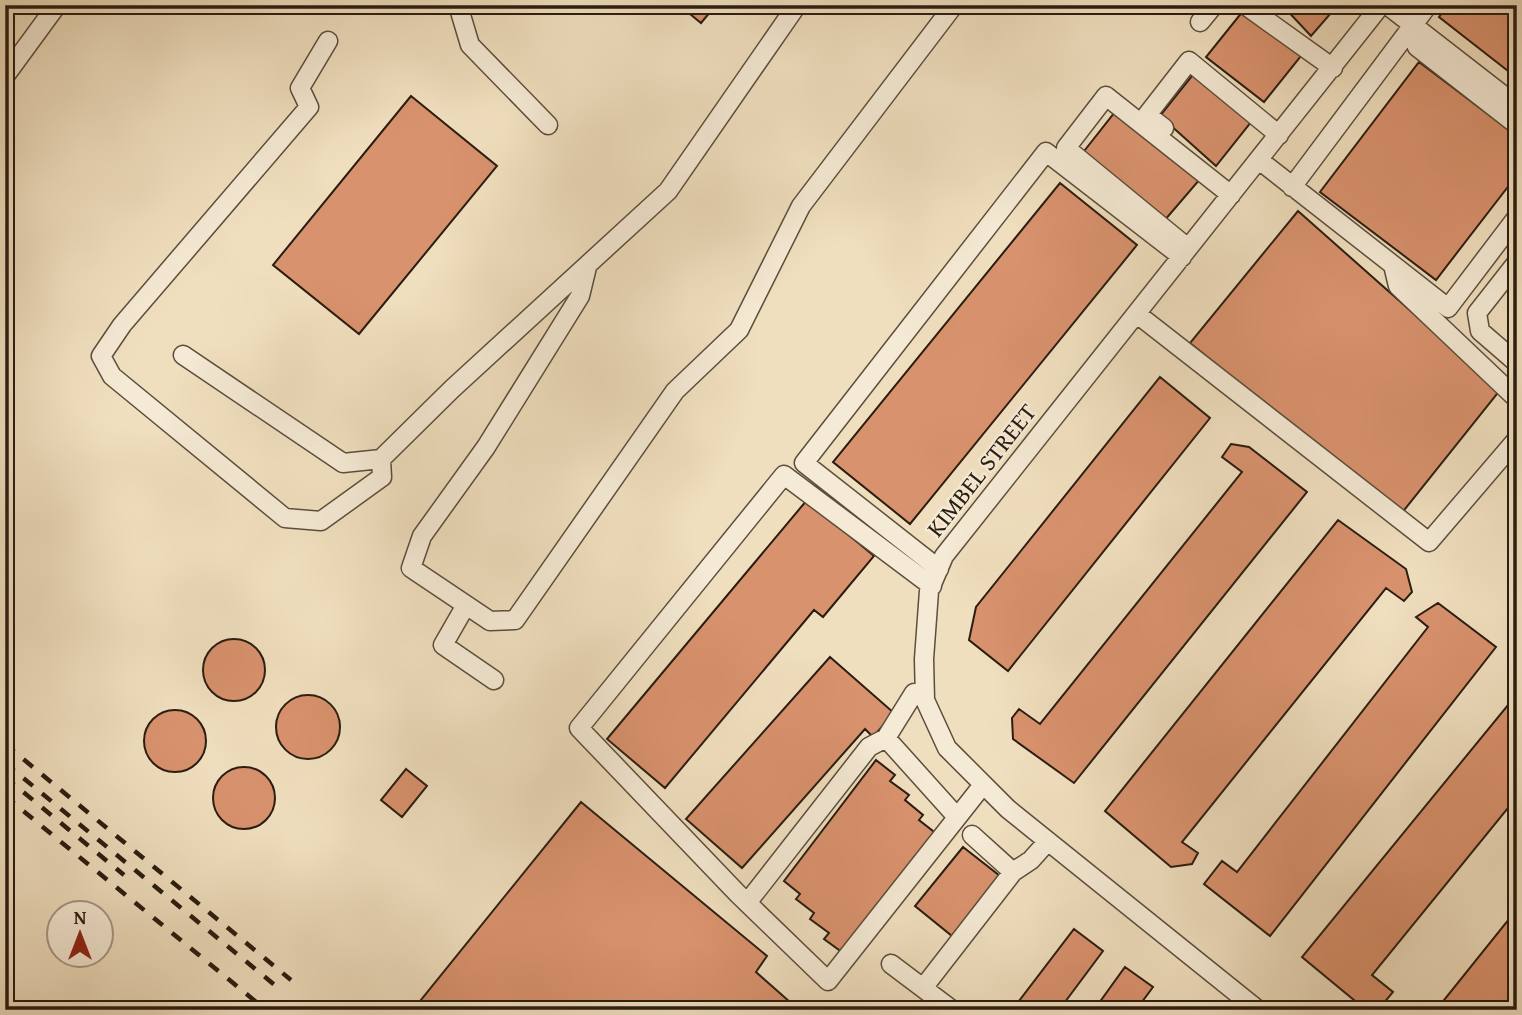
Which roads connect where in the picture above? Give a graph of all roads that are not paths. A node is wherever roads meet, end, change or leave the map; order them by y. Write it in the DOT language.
graph roads {
  1 [pos="57,5"];
  2 [pos="458,5"];
  3 [pos="797,5"];
  4 [pos="954,5"];
  5 [pos="1213,5"];
  6 [pos="1245,5"];
  7 [pos="1384,5"];
  8 [pos="1429,5"];
  9 [pos="1200,22"];
  10 [pos="1410,27"];
  11 [pos="328,41"];
  12 [pos="1332,68"];
  13 [pos="5,76"];
  14 [pos="1517,106"];
  15 [pos="548,125"];
  16 [pos="1517,125"];
  17 [pos="1279,135"];
  18 [pos="1259,160"];
  19 [pos="1292,187"];
  20 [pos="1234,191"];
  21 [pos="1517,217"];
  22 [pos="1185,253"];
  23 [pos="1517,262"];
  24 [pos="1393,265"];
  25 [pos="587,267"];
  26 [pos="1137,314"];
  27 [pos="183,355"];
  28 [pos="1517,363"];
  29 [pos="1517,400"];
  30 [pos="1517,439"];
  31 [pos="381,460"];
  32 [pos="939,569"];
  33 [pos="932,586"];
  34 [pos="467,605"];
  35 [pos="494,680"];
  36 [pos="914,693"];
  37 [pos="886,738"];
  38 [pos="982,786"];
  39 [pos="957,817"];
  40 [pos="972,835"];
  41 [pos="1048,841"];
  42 [pos="1013,872"];
  43 [pos="747,903"];
  44 [pos="891,964"];
  45 [pos="923,988"];
  46 [pos="952,1010"];
  47 [pos="1258,1010"];
  1 -- 13 [label="street"];
  2 -- 15 [label="street"];
  3 -- 25 [label="street"];
  4 -- 34 [label="street"];
  5 -- 9 [label="street"];
  6 -- 12 [label="street"];
  7 -- 10 [label="street"];
  7 -- 12 [label="street, KIMBEL STREET"];
  8 -- 10 [label="street"];
  10 -- 14 [label="street"];
  10 -- 16 [label="street"];
  10 -- 19 [label="street"];
  11 -- 31 [label="street"];
  12 -- 17 [label="street, KIMBEL STREET"];
  17 -- 18 [label="street, KIMBEL STREET"];
  17 -- 20 [label="street"];
  18 -- 19 [label="street"];
  18 -- 20 [label="street, KIMBEL STREET"];
  19 -- 24 [label="street"];
  20 -- 22 [label="street, KIMBEL STREET"];
  20 -- 22 [label="street"];
  21 -- 24 [label="street"];
  22 -- 26 [label="street, KIMBEL STREET"];
  22 -- 32 [label="street"];
  23 -- 28 [label="street"];
  24 -- 29 [label="street"];
  25 -- 31 [label="street"];
  25 -- 34 [label="street"];
  26 -- 30 [label="street"];
  26 -- 32 [label="street, KIMBEL STREET"];
  27 -- 31 [label="street"];
  32 -- 33 [label="street, KIMBEL STREET"];
  33 -- 38 [label="street, KIMBEL STREET"];
  33 -- 43 [label="street"];
  34 -- 35 [label="street"];
  36 -- 37 [label="street"];
  37 -- 39 [label="street"];
  37 -- 43 [label="street"];
  38 -- 39 [label="street"];
  38 -- 41 [label="street, KIMBEL STREET"];
  39 -- 43 [label="street"];
  40 -- 42 [label="street"];
  41 -- 42 [label="street"];
  41 -- 47 [label="street, KIMBEL STREET"];
  42 -- 45 [label="street"];
  44 -- 45 [label="street"];
  45 -- 46 [label="street"];
}
